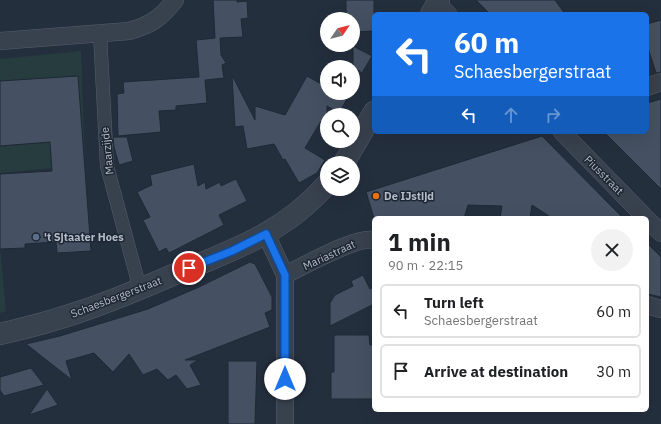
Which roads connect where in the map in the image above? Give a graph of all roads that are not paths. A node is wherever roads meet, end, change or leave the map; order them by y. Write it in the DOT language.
graph roads {
  1 [pos="175,0"];
  2 [pos="100,34"];
  3 [pos="0,41"];
  4 [pos="661,82"];
  5 [pos="649,86"];
  6 [pos="372,115"];
  7 [pos="564,134"];
  8 [pos="348,156"];
  9 [pos="320,192"];
  10 [pos="645,216"];
  11 [pos="649,220"];
  12 [pos="661,233"];
  13 [pos="266,234"];
  14 [pos="372,240"];
  15 [pos="285,275"];
  16 [pos="140,289"];
  17 [pos="649,306"];
  18 [pos="661,309"];
  19 [pos="0,334"];
  20 [pos="285,424"];
  1 -- 2 [label="street"];
  2 -- 3 [label="street"];
  2 -- 16 [label="street, Maarzijde"];
  4 -- 5 [label="street"];
  6 -- 8 [label="street"];
  7 -- 10 [label="street, Piusstraat"];
  9 -- 13 [label="street, Schaesbergerstraat"];
  11 -- 12 [label="street, Piusstraat"];
  13 -- 15 [label="street"];
  13 -- 16 [label="street, Schaesbergerstraat"];
  14 -- 15 [label="street, Mariastraat"];
  15 -- 20 [label="street"];
  16 -- 19 [label="street, Schaesbergerstraat"];
  17 -- 18 [label="street"];
}
